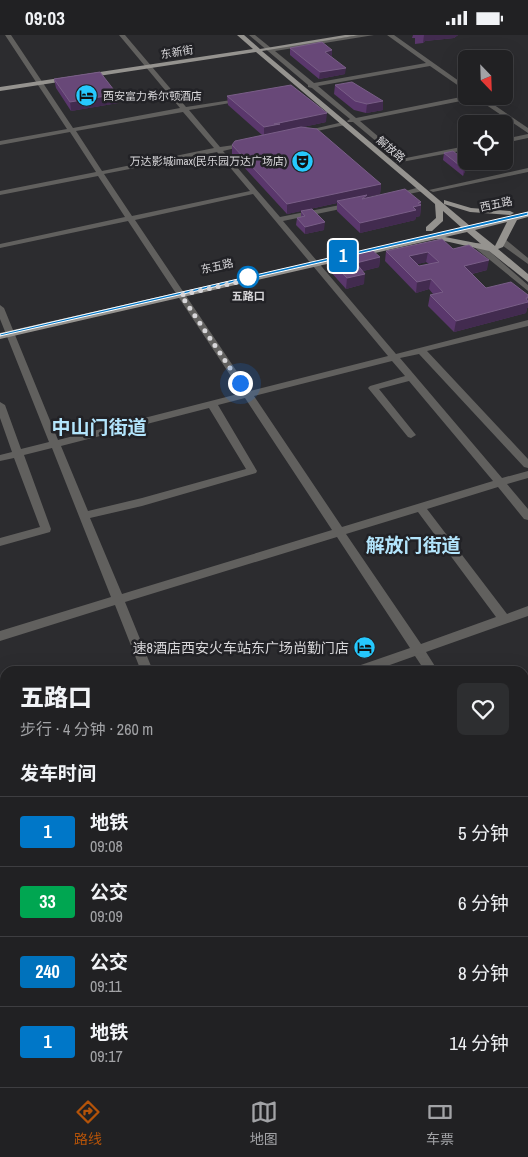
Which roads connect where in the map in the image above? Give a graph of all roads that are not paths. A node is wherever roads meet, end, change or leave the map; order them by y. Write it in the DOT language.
graph roads {
  1 [pos="8,35"];
  2 [pos="122,35"];
  3 [pos="234,35"];
  4 [pos="240,35"];
  5 [pos="246,35"];
  6 [pos="252,35"];
  7 [pos="319,35"];
  8 [pos="336,35"];
  9 [pos="357,35"];
  10 [pos="371,35"];
  11 [pos="390,35"];
  12 [pos="260,48"];
  13 [pos="431,64"];
  14 [pos="147,65"];
  15 [pos="40,82"];
  16 [pos="458,83"];
  17 [pos="305,87"];
  18 [pos="0,88"];
  19 [pos="287,90"];
  20 [pos="250,97"];
  21 [pos="458,100"];
  22 [pos="490,105"];
  23 [pos="184,109"];
  24 [pos="346,123"];
  25 [pos="72,130"];
  26 [pos="528,131"];
  27 [pos="290,135"];
  28 [pos="528,136"];
  29 [pos="513,139"];
  30 [pos="254,142"];
  31 [pos="0,143"];
  32 [pos="218,149"];
  33 [pos="458,150"];
  34 [pos="398,162"];
  35 [pos="528,170"];
  36 [pos="100,173"];
  37 [pos="420,189"];
  38 [pos="433,191"];
  39 [pos="254,192"];
  40 [pos="0,193"];
  41 [pos="385,197"];
  42 [pos="365,201"];
  43 [pos="442,204"];
  44 [pos="528,209"];
  45 [pos="528,215"];
  46 [pos="512,216"];
  47 [pos="130,218"];
  48 [pos="278,220"];
  49 [pos="468,225"];
  50 [pos="431,233"];
  51 [pos="477,245"];
  52 [pos="0,246"];
  53 [pos="498,246"];
  54 [pos="312,261"];
  55 [pos="528,262"];
  56 [pos="528,271"];
  57 [pos="528,279"];
  58 [pos="528,289"];
  59 [pos="179,291"];
  60 [pos="0,308"];
  61 [pos="528,323"];
  62 [pos="5,331"];
  63 [pos="422,351"];
  64 [pos="394,358"];
  65 [pos="411,377"];
  66 [pos="248,395"];
  67 [pos="212,404"];
  68 [pos="0,405"];
  69 [pos="411,435"];
  70 [pos="54,445"];
  71 [pos="19,453"];
  72 [pos="0,458"];
  73 [pos="528,465"];
  74 [pos="528,474"];
  75 [pos="500,482"];
  76 [pos="420,507"];
  77 [pos="83,516"];
  78 [pos="528,516"];
  79 [pos="339,531"];
  80 [pos="0,542"];
  81 [pos="117,599"];
  82 [pos="528,611"];
  83 [pos="505,620"];
  84 [pos="0,636"];
  85 [pos="418,650"];
  86 [pos="145,666"];
  87 [pos="373,666"];
  88 [pos="429,666"];
  1 -- 15 [label="street"];
  2 -- 14 [label="street"];
  3 -- 12 [label="main road"];
  4 -- 12 [label="main road, 解放路"];
  5 -- 12 [label="main road, 解放路"];
  6 -- 12 [label="street"];
  7 -- 12 [label="street"];
  8 -- 12 [label="main road, 东新街"];
  9 -- 12 [label="main road, 东新街"];
  10 -- 12 [label="street"];
  11 -- 13 [label="street"];
  12 -- 14 [label="main road, 东新街"];
  12 -- 17 [label="main road, 解放路"];
  12 -- 17 [label="street"];
  13 -- 16 [label="street"];
  13 -- 17 [label="street"];
  14 -- 15 [label="main road, 东新街"];
  14 -- 23 [label="street"];
  15 -- 18 [label="main road, 东新街"];
  15 -- 25 [label="street"];
  17 -- 19 [label="street"];
  17 -- 24 [label="main road, 解放路"];
  17 -- 24 [label="street"];
  20 -- 23 [label="street"];
  21 -- 24 [label="street"];
  22 -- 26 [label="street"];
  23 -- 25 [label="street"];
  23 -- 32 [label="street"];
  24 -- 27 [label="street"];
  24 -- 34 [label="main road, 解放路"];
  24 -- 37 [label="main road, 解放路"];
  25 -- 31 [label="street"];
  25 -- 36 [label="street"];
  28 -- 29 [label="street"];
  30 -- 32 [label="street"];
  32 -- 36 [label="street"];
  32 -- 39 [label="street"];
  33 -- 34 [label="street"];
  34 -- 38 [label="main road, 解放路"];
  35 -- 38 [label="street"];
  36 -- 40 [label="street"];
  36 -- 47 [label="street"];
  37 -- 41 [label="street"];
  37 -- 43 [label="main road, 解放路"];
  38 -- 43 [label="main road, 解放路"];
  39 -- 47 [label="street"];
  39 -- 48 [label="street"];
  42 -- 48 [label="street"];
  43 -- 46 [label="main road"];
  43 -- 49 [label="main road, 解放路"];
  43 -- 50 [label="main road"];
  44 -- 46 [label="main road, 西五路"];
  45 -- 46 [label="main road, 西五路"];
  46 -- 49 [label="main road, 西五路"];
  46 -- 53 [label="main road"];
  47 -- 52 [label="street"];
  47 -- 59 [label="street"];
  48 -- 54 [label="street"];
  49 -- 50 [label="main road, 东五路"];
  49 -- 53 [label="main road, 解放路"];
  50 -- 51 [label="main road"];
  50 -- 54 [label="main road, 东五路"];
  51 -- 53 [label="main road"];
  51 -- 58 [label="street"];
  53 -- 55 [label="street"];
  53 -- 56 [label="main road, 解放路"];
  53 -- 57 [label="main road, 解放路"];
  54 -- 59 [label="main road, 东五路"];
  54 -- 64 [label="street"];
  59 -- 62 [label="main road, 东五路"];
  59 -- 66 [label="street"];
  60 -- 62 [label="street"];
  61 -- 63 [label="street"];
  62 -- 70 [label="street"];
  63 -- 64 [label="street"];
  63 -- 73 [label="street"];
  64 -- 65 [label="street"];
  64 -- 66 [label="street"];
  65 -- 69 [label="street"];
  65 -- 75 [label="street"];
  66 -- 67 [label="street"];
  66 -- 79 [label="street"];
  67 -- 70 [label="street"];
  67 -- 77 [label="street"];
  68 -- 71 [label="street"];
  70 -- 71 [label="street"];
  70 -- 77 [label="street"];
  71 -- 72 [label="street"];
  71 -- 80 [label="street"];
  74 -- 75 [label="street"];
  75 -- 76 [label="street"];
  75 -- 78 [label="street"];
  76 -- 79 [label="street"];
  76 -- 83 [label="street"];
  77 -- 81 [label="street"];
  79 -- 81 [label="street"];
  79 -- 85 [label="street"];
  81 -- 84 [label="street"];
  81 -- 86 [label="street"];
  82 -- 83 [label="street"];
  83 -- 85 [label="street"];
  85 -- 87 [label="street"];
  85 -- 88 [label="street"];
}
